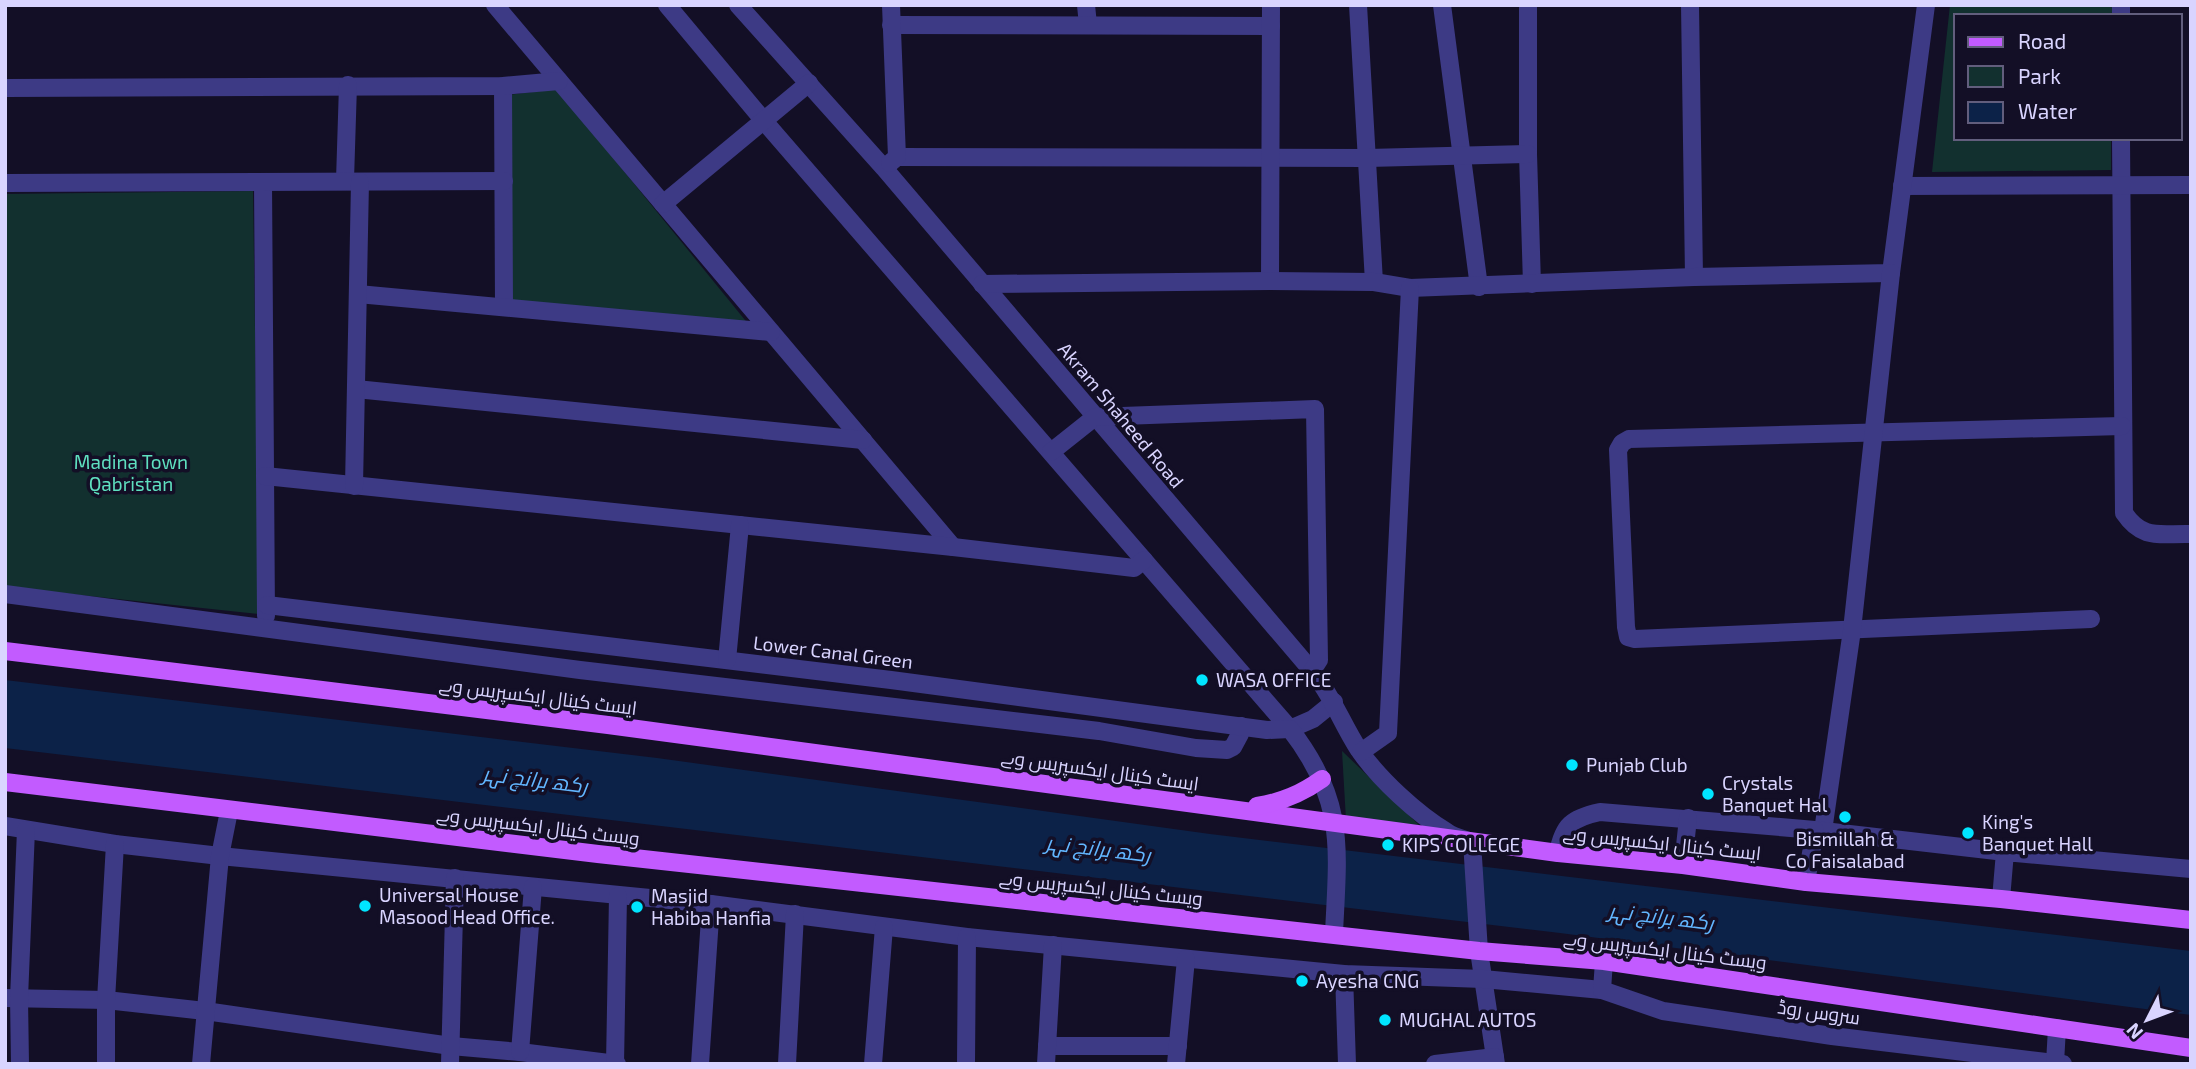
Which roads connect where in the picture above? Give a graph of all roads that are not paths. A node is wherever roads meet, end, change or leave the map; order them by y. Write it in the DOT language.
graph roads {
  1 [pos="495,5"];
  2 [pos="667,5"];
  3 [pos="738,5"];
  4 [pos="891,5"];
  5 [pos="1086,5"];
  6 [pos="1271,5"];
  7 [pos="1358,5"];
  8 [pos="1441,5"];
  9 [pos="1528,5"];
  10 [pos="1690,5"];
  11 [pos="1926,5"];
  12 [pos="891,25"];
  13 [pos="1088,25"];
  14 [pos="1270,26"];
  15 [pos="559,81"];
  16 [pos="809,83"];
  17 [pos="348,85"];
  18 [pos="503,86"];
  19 [pos="5,88"];
  20 [pos="764,121"];
  21 [pos="2121,140"];
  22 [pos="1528,154"];
  23 [pos="1270,156"];
  24 [pos="1461,157"];
  25 [pos="1368,158"];
  26 [pos="891,162"];
  27 [pos="353,181"];
  28 [pos="504,181"];
  29 [pos="263,182"];
  30 [pos="5,183"];
  31 [pos="2191,185"];
  32 [pos="1902,186"];
  33 [pos="2122,186"];
  34 [pos="663,204"];
  35 [pos="1891,273"];
  36 [pos="1694,277"];
  37 [pos="1270,281"];
  38 [pos="1374,282"];
  39 [pos="982,284"];
  40 [pos="1532,284"];
  41 [pos="1479,287"];
  42 [pos="1410,288"];
  43 [pos="358,294"];
  44 [pos="504,307"];
  45 [pos="771,332"];
  46 [pos="356,389"];
  47 [pos="1095,417"];
  48 [pos="2122,426"];
  49 [pos="1874,434"];
  50 [pos="863,440"];
  51 [pos="1051,452"];
  52 [pos="265,477"];
  53 [pos="354,485"];
  54 [pos="740,525"];
  55 [pos="2191,534"];
  56 [pos="953,547"];
  57 [pos="1144,560"];
  58 [pos="5,594"];
  59 [pos="267,605"];
  60 [pos="2091,619"];
  61 [pos="266,627"];
  62 [pos="1852,630"];
  63 [pos="5,651"];
  64 [pos="727,660"];
  65 [pos="1312,671"];
  66 [pos="1334,702"];
  67 [pos="1241,726"];
  68 [pos="1290,729"];
  69 [pos="1361,752"];
  70 [pos="1322,779"];
  71 [pos="5,782"];
  72 [pos="1198,804"];
  73 [pos="229,811"];
  74 [pos="1688,818"];
  75 [pos="1336,822"];
  76 [pos="5,827"];
  77 [pos="26,830"];
  78 [pos="1819,830"];
  79 [pos="115,844"];
  80 [pos="1473,849"];
  81 [pos="2005,852"];
  82 [pos="1558,853"];
  83 [pos="220,856"];
  84 [pos="1684,865"];
  85 [pos="2191,869"];
  86 [pos="455,878"];
  87 [pos="1806,882"];
  88 [pos="533,887"];
  89 [pos="618,896"];
  90 [pos="2001,899"];
  91 [pos="711,904"];
  92 [pos="795,914"];
  93 [pos="2191,920"];
  94 [pos="1334,926"];
  95 [pos="884,927"];
  96 [pos="967,937"];
  97 [pos="1478,942"];
  98 [pos="1053,945"];
  99 [pos="1186,959"];
  100 [pos="1604,961"];
  101 [pos="1344,974"];
  102 [pos="1483,979"];
  103 [pos="1602,990"];
  104 [pos="12,998"];
  105 [pos="106,1000"];
  106 [pos="205,1011"];
  107 [pos="2057,1028"];
  108 [pos="2191,1048"];
  109 [pos="451,1055"];
  110 [pos="1047,1055"];
  111 [pos="1177,1055"];
  112 [pos="527,1056"];
  113 [pos="1496,1060"];
  114 [pos="2059,1063"];
  115 [pos="20,1064"];
  116 [pos="106,1064"];
  117 [pos="201,1064"];
  118 [pos="615,1064"];
  119 [pos="700,1064"];
  120 [pos="787,1064"];
  121 [pos="873,1064"];
  122 [pos="966,1064"];
  123 [pos="1347,1064"];
  124 [pos="1434,1064"];
  1 -- 15 [label="street"];
  2 -- 20 [label="street"];
  3 -- 16 [label="street, Akram Shaheed Road"];
  4 -- 12 [label="street"];
  5 -- 13 [label="street"];
  6 -- 14 [label="street"];
  7 -- 25 [label="street"];
  8 -- 24 [label="street"];
  9 -- 22 [label="street"];
  10 -- 36 [label="street"];
  11 -- 32 [label="street"];
  12 -- 13 [label="street"];
  12 -- 26 [label="street"];
  13 -- 14 [label="street"];
  14 -- 23 [label="street"];
  15 -- 18 [label="street"];
  15 -- 34 [label="street"];
  16 -- 20 [label="street"];
  16 -- 26 [label="street, Akram Shaheed Road"];
  17 -- 18 [label="street"];
  17 -- 19 [label="street"];
  17 -- 27 [label="street"];
  18 -- 28 [label="street"];
  20 -- 34 [label="street"];
  20 -- 51 [label="street"];
  21 -- 33 [label="street"];
  22 -- 24 [label="street"];
  22 -- 40 [label="street"];
  23 -- 25 [label="street"];
  23 -- 26 [label="street"];
  23 -- 37 [label="street"];
  24 -- 25 [label="street"];
  24 -- 41 [label="street"];
  25 -- 38 [label="street"];
  26 -- 39 [label="street, Akram Shaheed Road"];
  27 -- 28 [label="street"];
  27 -- 29 [label="street"];
  27 -- 43 [label="street"];
  28 -- 44 [label="street"];
  29 -- 30 [label="street"];
  29 -- 52 [label="street"];
  31 -- 33 [label="street"];
  32 -- 33 [label="street"];
  32 -- 35 [label="street"];
  33 -- 48 [label="street"];
  34 -- 45 [label="street"];
  35 -- 36 [label="street"];
  35 -- 49 [label="street"];
  36 -- 40 [label="street"];
  37 -- 38 [label="street"];
  37 -- 39 [label="street"];
  38 -- 42 [label="street"];
  39 -- 47 [label="street, Akram Shaheed Road"];
  40 -- 41 [label="street"];
  41 -- 42 [label="street"];
  42 -- 69 [label="street"];
  43 -- 44 [label="street"];
  43 -- 46 [label="street"];
  44 -- 45 [label="street"];
  45 -- 50 [label="street"];
  46 -- 50 [label="street"];
  46 -- 53 [label="street"];
  47 -- 51 [label="street"];
  47 -- 65 [label="street, Akram Shaheed Road"];
  47 -- 65 [label="street"];
  48 -- 49 [label="street"];
  48 -- 55 [label="street"];
  49 -- 62 [label="street"];
  49 -- 62 [label="street"];
  50 -- 56 [label="street"];
  51 -- 57 [label="street"];
  52 -- 53 [label="street"];
  52 -- 59 [label="street"];
  53 -- 54 [label="street"];
  54 -- 56 [label="street"];
  54 -- 64 [label="street"];
  56 -- 57 [label="street"];
  57 -- 68 [label="street"];
  58 -- 61 [label="street"];
  59 -- 61 [label="street"];
  59 -- 64 [label="street, Lower Canal Green"];
  60 -- 62 [label="street"];
  61 -- 67 [label="street"];
  62 -- 78 [label="street"];
  63 -- 72 [label="main road, ایسٹ کینال ایکسپریس وے"];
  64 -- 67 [label="street, Lower Canal Green"];
  65 -- 66 [label="street, Akram Shaheed Road"];
  66 -- 68 [label="street"];
  66 -- 69 [label="street, Akram Shaheed Road"];
  67 -- 68 [label="street, Lower Canal Green"];
  68 -- 70 [label="street"];
  69 -- 80 [label="street, Akram Shaheed Road"];
  70 -- 72 [label="main road"];
  70 -- 75 [label="street"];
  71 -- 73 [label="main road, ویسٹ کینال ایکسپریس وے"];
  72 -- 75 [label="main road, ایسٹ کینال ایکسپریس وے"];
  73 -- 83 [label="street"];
  73 -- 94 [label="main road, ویسٹ کینال ایکسپریس وے"];
  74 -- 78 [label="street"];
  74 -- 82 [label="street"];
  74 -- 84 [label="street"];
  75 -- 80 [label="main road, ایسٹ کینال ایکسپریس وے"];
  75 -- 94 [label="street"];
  76 -- 77 [label="street"];
  77 -- 79 [label="street"];
  77 -- 104 [label="street"];
  78 -- 81 [label="street"];
  78 -- 87 [label="street"];
  79 -- 83 [label="street"];
  79 -- 105 [label="street"];
  80 -- 82 [label="main road, ایسٹ کینال ایکسپریس وے"];
  80 -- 97 [label="street"];
  81 -- 85 [label="street"];
  81 -- 90 [label="street"];
  82 -- 84 [label="main road, ایسٹ کینال ایکسپریس وے"];
  83 -- 86 [label="street"];
  83 -- 106 [label="street"];
  84 -- 87 [label="main road, ایسٹ کینال ایکسپریس وے"];
  86 -- 88 [label="street"];
  86 -- 109 [label="street"];
  87 -- 90 [label="main road, ایسٹ کینال ایکسپریس وے"];
  88 -- 89 [label="street"];
  88 -- 112 [label="street"];
  89 -- 91 [label="street"];
  89 -- 118 [label="street"];
  90 -- 93 [label="main road, ایسٹ کینال ایکسپریس وے"];
  91 -- 92 [label="street"];
  91 -- 119 [label="street"];
  92 -- 95 [label="street"];
  92 -- 120 [label="street"];
  94 -- 97 [label="main road, ویسٹ کینال ایکسپریس وے"];
  95 -- 96 [label="street"];
  95 -- 121 [label="street"];
  96 -- 98 [label="street"];
  96 -- 122 [label="street"];
  97 -- 100 [label="main road, ویسٹ کینال ایکسپریس وے"];
  97 -- 102 [label="street"];
  98 -- 99 [label="street"];
  98 -- 110 [label="street"];
  99 -- 101 [label="street"];
  99 -- 111 [label="street"];
  100 -- 103 [label="street"];
  100 -- 107 [label="main road, ویسٹ کینال ایکسپریس وے"];
  101 -- 102 [label="street"];
  101 -- 123 [label="street"];
  102 -- 103 [label="street, سروس روڈ"];
  102 -- 113 [label="street"];
  103 -- 114 [label="street, سروس روڈ"];
  104 -- 105 [label="street"];
  104 -- 115 [label="street"];
  105 -- 106 [label="street"];
  105 -- 116 [label="street"];
  106 -- 109 [label="street"];
  106 -- 117 [label="street"];
  107 -- 108 [label="main road, ویسٹ کینال ایکسپریس وے"];
  107 -- 114 [label="street"];
  109 -- 112 [label="street"];
  110 -- 111 [label="street"];
  112 -- 118 [label="street"];
  113 -- 124 [label="street"];
}
